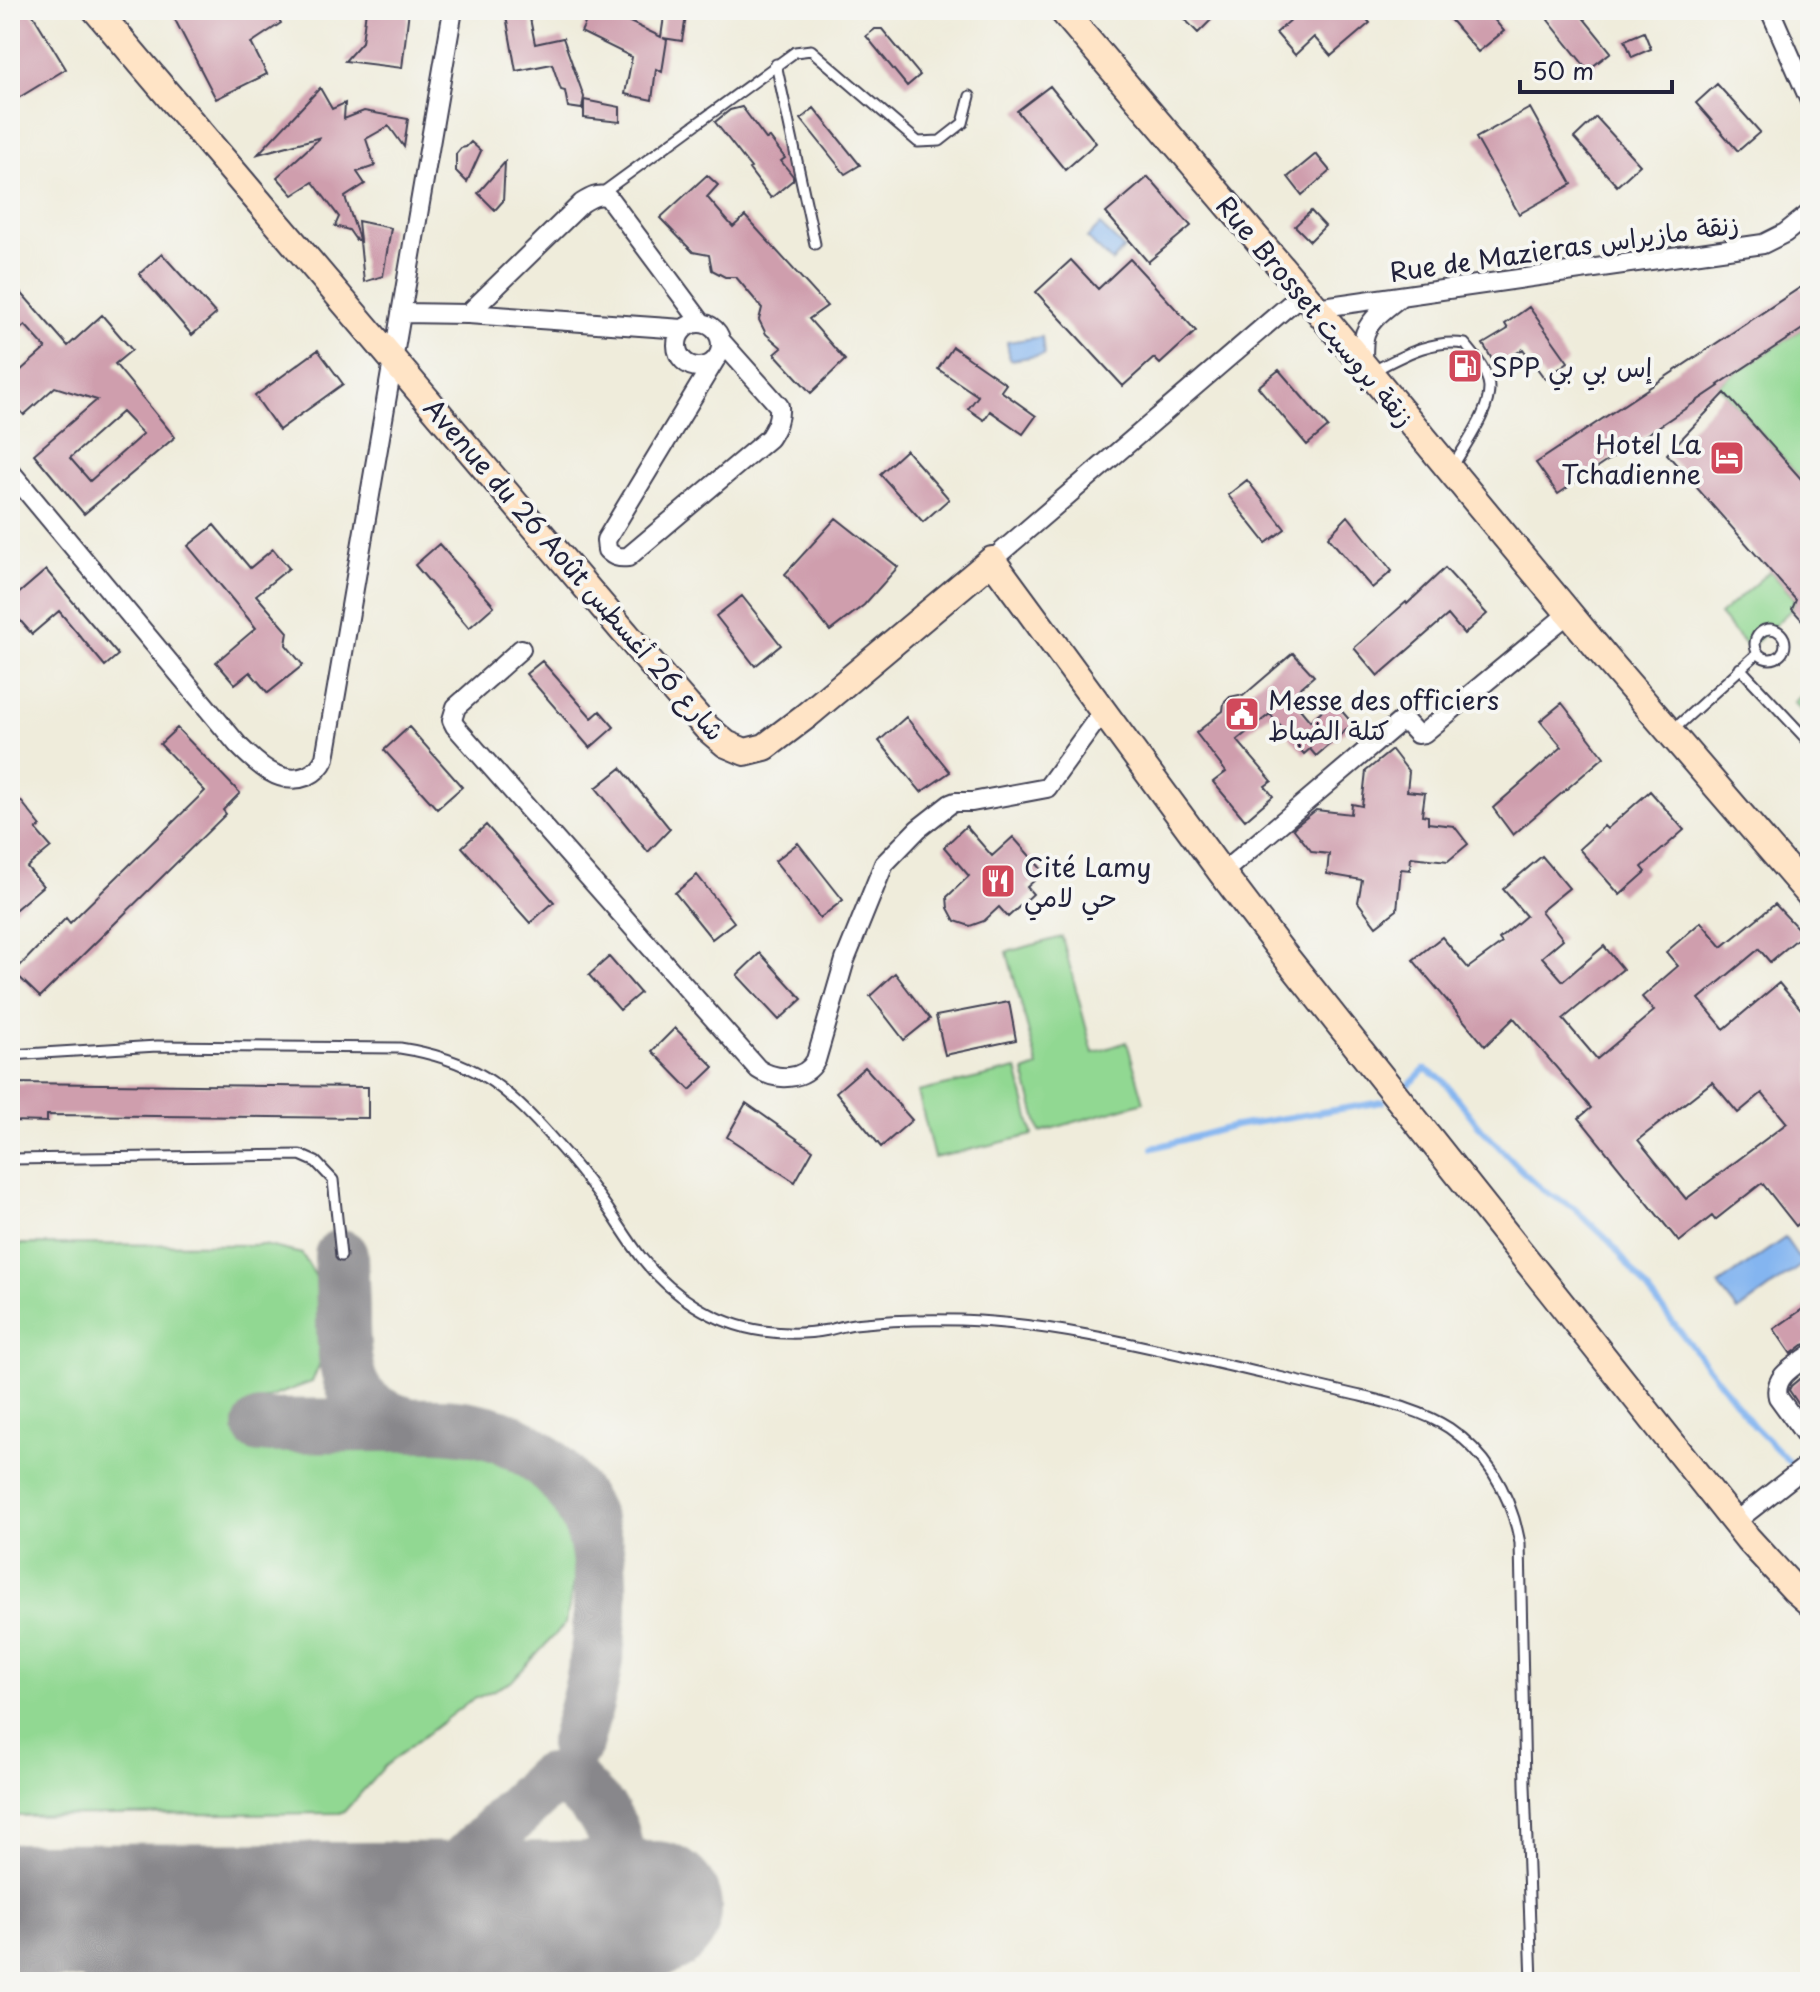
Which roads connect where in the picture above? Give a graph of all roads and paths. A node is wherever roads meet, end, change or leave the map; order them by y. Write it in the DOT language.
graph roads {
  1 [pos="96,10"];
  2 [pos="453,10"];
  3 [pos="1062,10"];
  4 [pos="1770,10"];
  5 [pos="776,64"];
  6 [pos="970,96"];
  7 [pos="1810,101"];
  8 [pos="600,195"];
  9 [pos="1810,213"];
  10 [pos="815,244"];
  11 [pos="1400,297"];
  12 [pos="1309,301"];
  13 [pos="401,313"];
  14 [pos="468,314"];
  15 [pos="701,322"];
  16 [pos="683,329"];
  17 [pos="721,341"];
  18 [pos="393,360"];
  19 [pos="715,360"];
  20 [pos="1366,369"];
  21 [pos="10,471"];
  22 [pos="1450,471"];
  23 [pos="992,560"];
  24 [pos="1569,613"];
  25 [pos="521,649"];
  26 [pos="1758,653"];
  27 [pos="1740,668"];
  28 [pos="1103,711"];
  29 [pos="1670,732"];
  30 [pos="1810,743"];
  31 [pos="1222,873"];
  32 [pos="1810,895"];
  33 [pos="10,1055"];
  34 [pos="10,1159"];
  35 [pos="341,1256"];
  36 [pos="1810,1355"];
  37 [pos="1810,1441"];
  38 [pos="1803,1469"];
  39 [pos="1735,1522"];
  40 [pos="1810,1603"];
  41 [pos="1532,1982"];
  1 -- 18 [label="street, Avenue du 26 Août شارع 26 أغسطس"];
  2 -- 13 [label="street"];
  3 -- 12 [label="street, Rue Brosset زنقة بروسيت"];
  4 -- 7 [label="street"];
  5 -- 6 [label="lane"];
  5 -- 8 [label="lane"];
  5 -- 10 [label="lane"];
  8 -- 14 [label="street"];
  8 -- 15 [label="street"];
  9 -- 11 [label="street, Rue de Mazieras زنقة مازيراس"];
  11 -- 12 [label="street, Rue de Mazieras زنقة مازيراس"];
  11 -- 20 [label="street"];
  12 -- 20 [label="street, Rue Brosset زنقة بروسيت"];
  12 -- 23 [label="street, Avenue du 26 Août شارع 26 أغسطس"];
  13 -- 14 [label="street"];
  13 -- 18 [label="street"];
  14 -- 16 [label="street"];
  15 -- 16 [label="street"];
  15 -- 17 [label="street"];
  16 -- 19 [label="street"];
  17 -- 19 [label="street"];
  17 -- 19 [label="street"];
  18 -- 21 [label="street"];
  18 -- 23 [label="street, Avenue du 26 Août شارع 26 أغسطس"];
  20 -- 22 [label="street, Rue Brosset زنقة بروسيت"];
  20 -- 22 [label="lane"];
  22 -- 24 [label="street, Rue Brosset زنقة بروسيت"];
  23 -- 28 [label="street"];
  24 -- 29 [label="street, Rue Brosset زنقة بروسيت"];
  24 -- 31 [label="street"];
  25 -- 28 [label="street"];
  26 -- 27 [label="lane"];
  27 -- 29 [label="lane"];
  27 -- 30 [label="lane"];
  28 -- 31 [label="street"];
  29 -- 32 [label="street, Rue Brosset زنقة بروسيت"];
  31 -- 39 [label="street"];
  33 -- 41 [label="lane"];
  34 -- 35 [label="lane"];
  36 -- 37 [label="street"];
  38 -- 39 [label="street"];
  39 -- 40 [label="street"];
}
